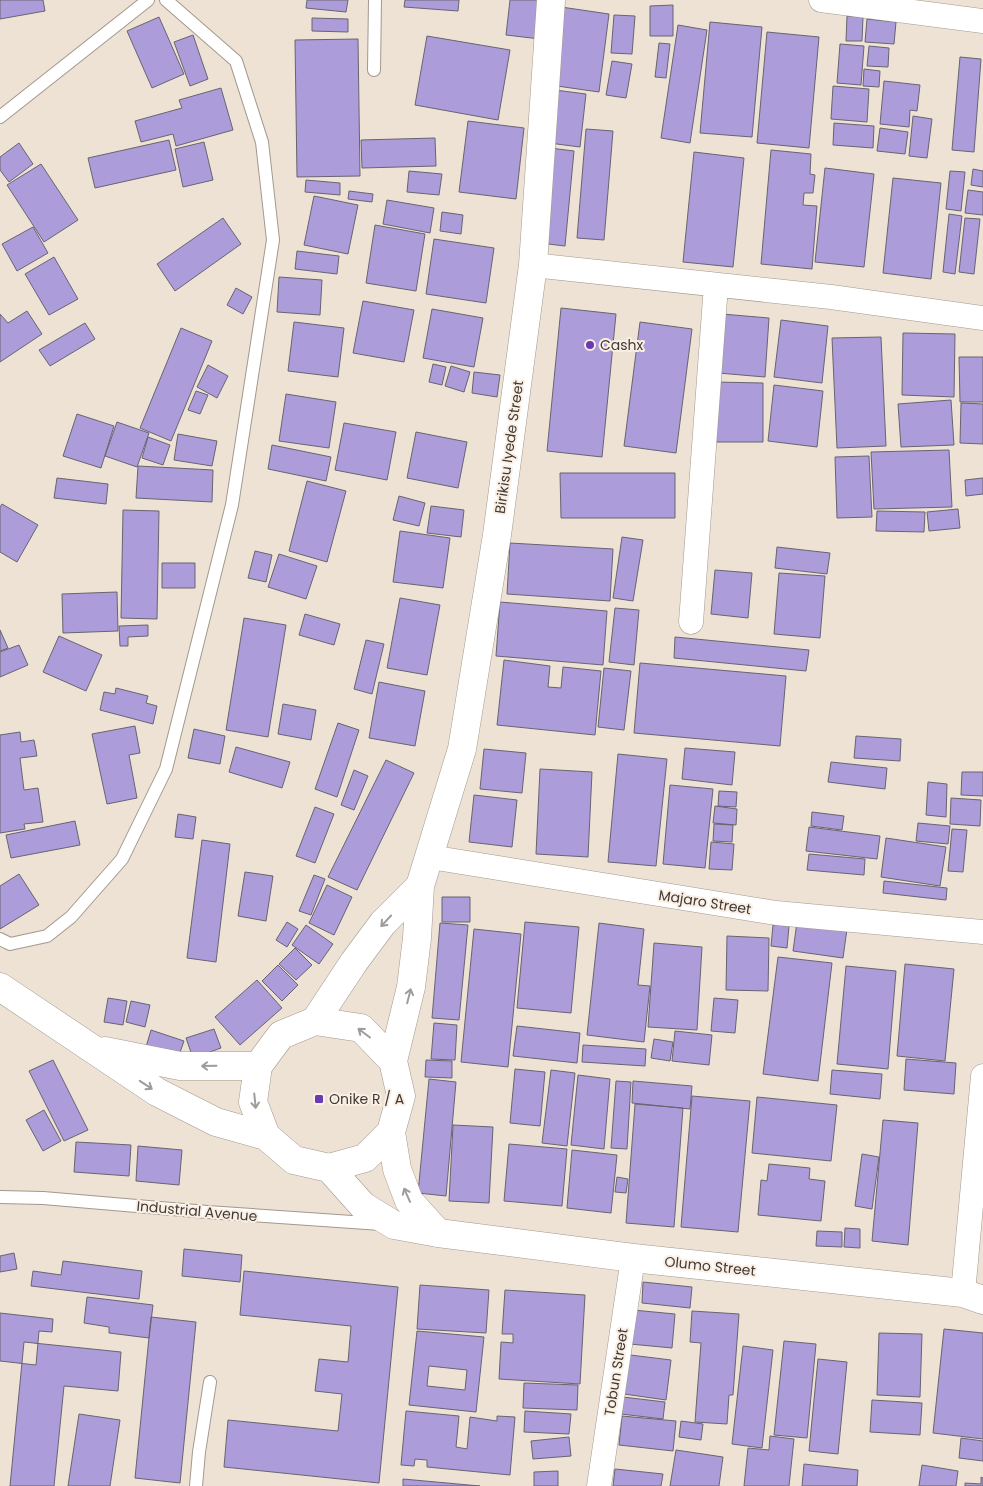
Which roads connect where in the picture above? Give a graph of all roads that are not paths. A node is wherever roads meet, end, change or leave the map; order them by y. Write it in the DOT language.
graph roads {
  1 [pos="148,0"];
  2 [pos="166,0"];
  3 [pos="374,0"];
  4 [pos="551,0"];
  5 [pos="821,0"];
  6 [pos="983,22"];
  7 [pos="374,70"];
  8 [pos="0,117"];
  9 [pos="533,265"];
  10 [pos="716,285"];
  11 [pos="983,318"];
  12 [pos="692,622"];
  13 [pos="430,857"];
  14 [pos="420,886"];
  15 [pos="983,932"];
  16 [pos="0,939"];
  17 [pos="0,987"];
  18 [pos="315,1020"];
  19 [pos="91,1048"];
  20 [pos="393,1060"];
  21 [pos="258,1066"];
  22 [pos="983,1076"];
  23 [pos="391,1132"];
  24 [pos="266,1136"];
  25 [pos="330,1168"];
  26 [pos="0,1197"];
  27 [pos="394,1225"];
  28 [pos="438,1233"];
  29 [pos="634,1258"];
  30 [pos="973,1296"];
  31 [pos="210,1382"];
  32 [pos="196,1486"];
  33 [pos="599,1486"];
  1 -- 8 [label="lane"];
  2 -- 16 [label="lane"];
  3 -- 7 [label="lane"];
  4 -- 9 [label="street, Birikisu Iyede Street"];
  5 -- 6 [label="street"];
  9 -- 10 [label="street"];
  9 -- 13 [label="street, Birikisu Iyede Street"];
  10 -- 11 [label="street"];
  10 -- 12 [label="street"];
  13 -- 14 [label="street, Birikisu Iyede Street"];
  13 -- 15 [label="street, Majaro Street"];
  14 -- 18 [label="street, Birikisu Iyede Street, one-way"];
  20 -- 14 [label="street, Birikisu Iyede Street, one-way"];
  17 -- 19 [label="street"];
  20 -- 18 [label="street, one-way"];
  18 -- 21 [label="street"];
  21 -- 19 [label="street, one-way"];
  19 -- 24 [label="street, one-way"];
  20 -- 23 [label="street"];
  21 -- 24 [label="street, one-way"];
  22 -- 30 [label="street"];
  23 -- 25 [label="street"];
  28 -- 23 [label="street, one-way"];
  24 -- 25 [label="street"];
  25 -- 27 [label="street"];
  26 -- 27 [label="lane, Industrial Avenue"];
  27 -- 28 [label="street, Olumo Street"];
  28 -- 29 [label="street, Olumo Street"];
  29 -- 30 [label="street, Olumo Street"];
  29 -- 33 [label="street, Tobun Street"];
  31 -- 32 [label="lane"];
}
